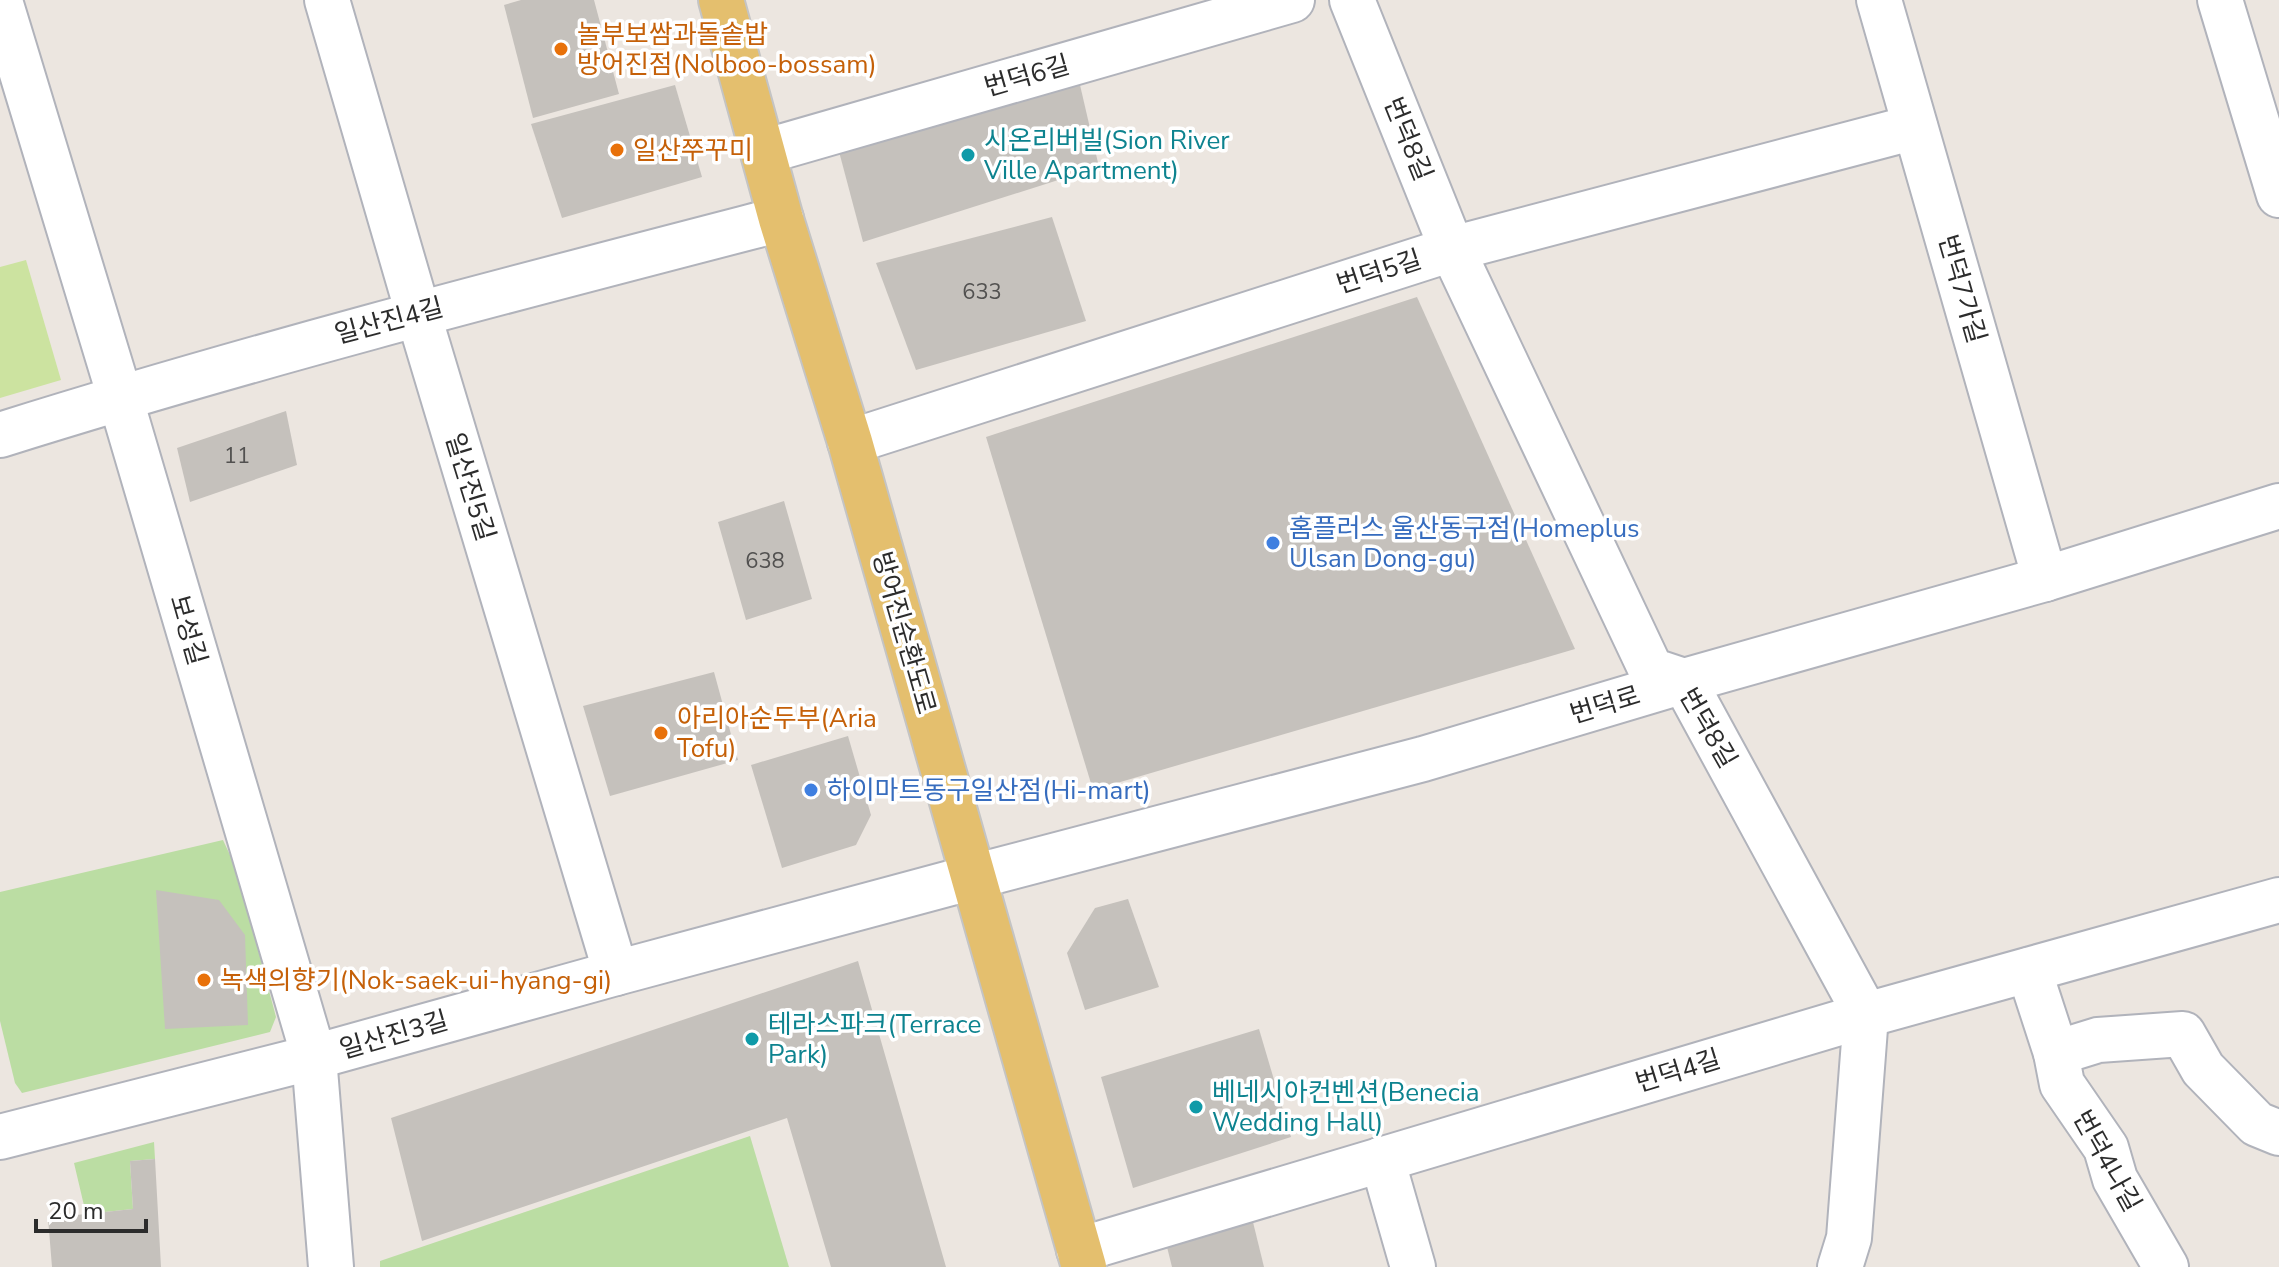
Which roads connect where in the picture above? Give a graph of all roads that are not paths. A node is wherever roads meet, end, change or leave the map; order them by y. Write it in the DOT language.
graph roads {
  1 [pos="327,0"];
  2 [pos="721,0"];
  3 [pos="1292,0"];
  4 [pos="1352,0"];
  5 [pos="1879,0"];
  6 [pos="2220,0"];
  7 [pos="0,1"];
  8 [pos="1915,127"];
  9 [pos="763,152"];
  10 [pos="2279,195"];
  11 [pos="781,219"];
  12 [pos="1452,249"];
  13 [pos="418,313"];
  14 [pos="120,397"];
  15 [pos="0,435"];
  16 [pos="850,442"];
  17 [pos="2279,506"];
  18 [pos="2045,579"];
  19 [pos="1684,681"];
  20 [pos="973,877"];
  21 [pos="2279,900"];
  22 [pos="2029,970"];
  23 [pos="616,973"];
  24 [pos="1866,1015"];
  25 [pos="2056,1053"];
  26 [pos="314,1057"];
  27 [pos="2279,1133"];
  28 [pos="0,1137"];
  29 [pos="1382,1159"];
  30 [pos="1081,1259"];
  31 [pos="331,1267"];
  32 [pos="1413,1267"];
  33 [pos="1840,1267"];
  34 [pos="2166,1267"];
  1 -- 13 [label="street, 일산진5길"];
  2 -- 9 [label="main road, 방어진순환도로"];
  3 -- 9 [label="street, 번덕6길"];
  4 -- 12 [label="street, 번덕8길"];
  5 -- 8 [label="street, 번덕7가길"];
  6 -- 10 [label="street"];
  7 -- 14 [label="street, 보성길"];
  8 -- 12 [label="street, 번덕5길"];
  8 -- 18 [label="street, 번덕7가길"];
  9 -- 11 [label="main road, 방어진순환도로"];
  11 -- 13 [label="street, 일산진4길"];
  11 -- 16 [label="main road, 방어진순환도로"];
  12 -- 16 [label="street, 번덕5길"];
  12 -- 19 [label="street, 번덕8길"];
  13 -- 14 [label="street, 일산진4길"];
  13 -- 23 [label="street, 일산진5길"];
  14 -- 15 [label="street, 일산진4길"];
  14 -- 26 [label="street, 보성길"];
  16 -- 20 [label="main road, 방어진순환도로"];
  17 -- 18 [label="street, 번덕로"];
  18 -- 19 [label="street, 번덕로"];
  19 -- 20 [label="street, 번덕로"];
  19 -- 24 [label="street, 번덕8길"];
  20 -- 23 [label="street, 일산진3길"];
  20 -- 30 [label="main road, 방어진순환도로"];
  21 -- 22 [label="street, 번덕4길"];
  22 -- 24 [label="street, 번덕4길"];
  22 -- 25 [label="street, 번덕4나길"];
  23 -- 26 [label="street, 일산진3길"];
  24 -- 29 [label="street, 번덕4길"];
  24 -- 33 [label="street"];
  25 -- 27 [label="street"];
  25 -- 34 [label="street, 번덕4나길"];
  26 -- 28 [label="street, 일산진3길"];
  26 -- 31 [label="street, 보성길"];
  29 -- 30 [label="street, 번덕4길"];
  29 -- 32 [label="street"];
}
